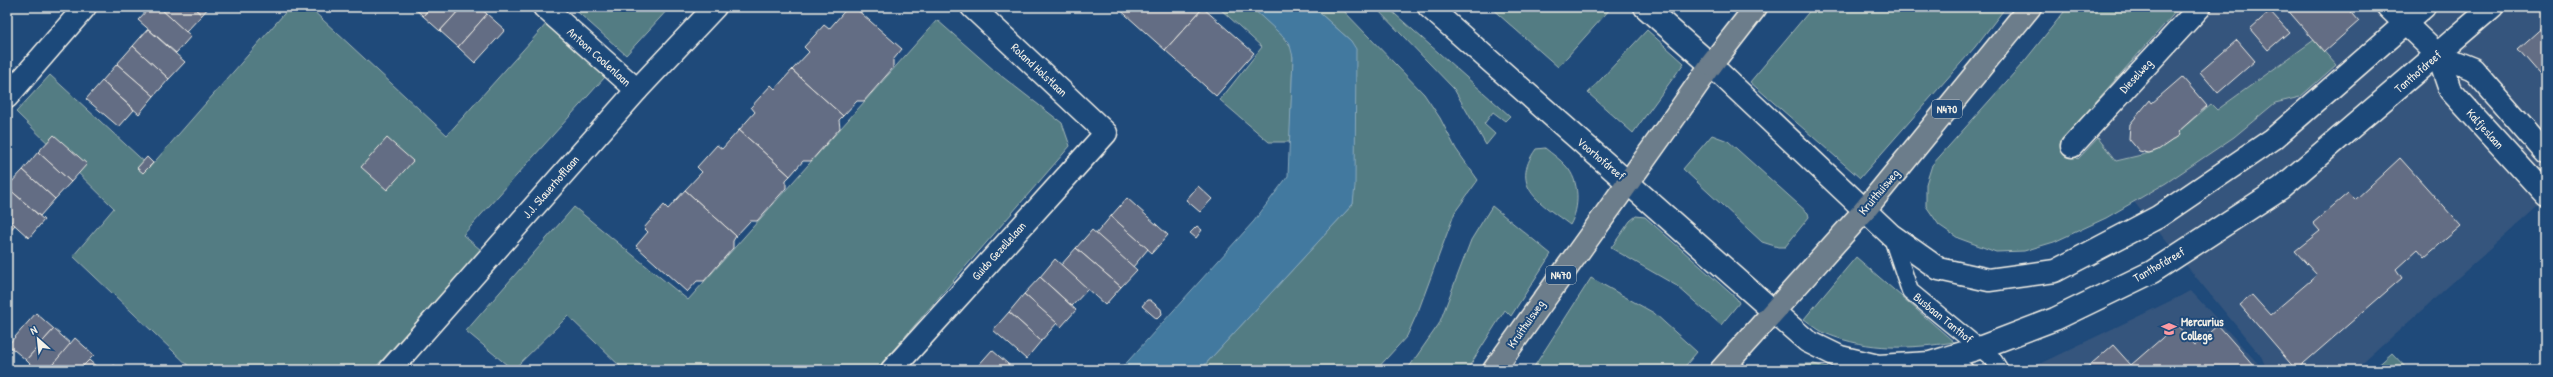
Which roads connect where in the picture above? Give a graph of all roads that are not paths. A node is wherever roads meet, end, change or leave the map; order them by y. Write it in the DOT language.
graph roads {
  1 [pos="85,7"];
  2 [pos="544,7"];
  3 [pos="715,7"];
  4 [pos="972,7"];
  5 [pos="1429,7"];
  6 [pos="1645,7"];
  7 [pos="1756,7"];
  8 [pos="2030,7"];
  9 [pos="2200,7"];
  10 [pos="2388,7"];
  11 [pos="2424,7"];
  12 [pos="2492,7"];
  13 [pos="2404,24"];
  14 [pos="2438,55"];
  15 [pos="1711,65"];
  16 [pos="636,90"];
  17 [pos="7,97"];
  18 [pos="1106,133"];
  19 [pos="2072,146"];
  20 [pos="2546,153"];
  21 [pos="1630,183"];
  22 [pos="2546,195"];
  23 [pos="1864,211"];
  24 [pos="1891,235"];
  25 [pos="1774,309"];
  26 [pos="1979,348"];
  27 [pos="1930,363"];
  28 [pos="390,370"];
  29 [pos="892,370"];
  30 [pos="1494,370"];
  31 [pos="1721,370"];
  32 [pos="1965,370"];
  33 [pos="2000,370"];
  1 -- 17 [label="street"];
  2 -- 16 [label="street, Antoon Coolenlaan"];
  3 -- 16 [label="street, J.J. Slauerhofflaan"];
  4 -- 18 [label="street, Roland Holstlaan"];
  5 -- 21 [label="street, Voorhofdreef"];
  6 -- 15 [label="street"];
  7 -- 15 [label="main road, Kruithuisweg / N470"];
  8 -- 23 [label="main road, Kruithuisweg / N470"];
  9 -- 19 [label="street, Dieselweg"];
  10 -- 13 [label="street, Kalfjeslaan"];
  11 -- 13 [label="street"];
  12 -- 14 [label="street, Tanthofdreef"];
  13 -- 14 [label="street, Kalfjeslaan"];
  13 -- 24 [label="street"];
  14 -- 20 [label="street, Kalfjeslaan"];
  14 -- 22 [label="street, Kalfjeslaan"];
  14 -- 26 [label="street, Tanthofdreef"];
  15 -- 21 [label="main road, Kruithuisweg / N470"];
  15 -- 23 [label="street"];
  16 -- 28 [label="street, J.J. Slauerhofflaan"];
  18 -- 29 [label="street, Guido Gezellelaan"];
  21 -- 25 [label="street, Voorhofdreef"];
  21 -- 30 [label="main road, Kruithuisweg / N470"];
  23 -- 24 [label="street"];
  23 -- 25 [label="main road, Kruithuisweg / N470"];
  24 -- 26 [label="lane, Busbaan Tanthof"];
  25 -- 27 [label="street, Tanthofdreef"];
  25 -- 31 [label="main road, Kruithuisweg / N470"];
  26 -- 27 [label="street, Tanthofdreef"];
  26 -- 33 [label="lane, Busbaan Tanthof"];
  27 -- 32 [label="lane"];
}
